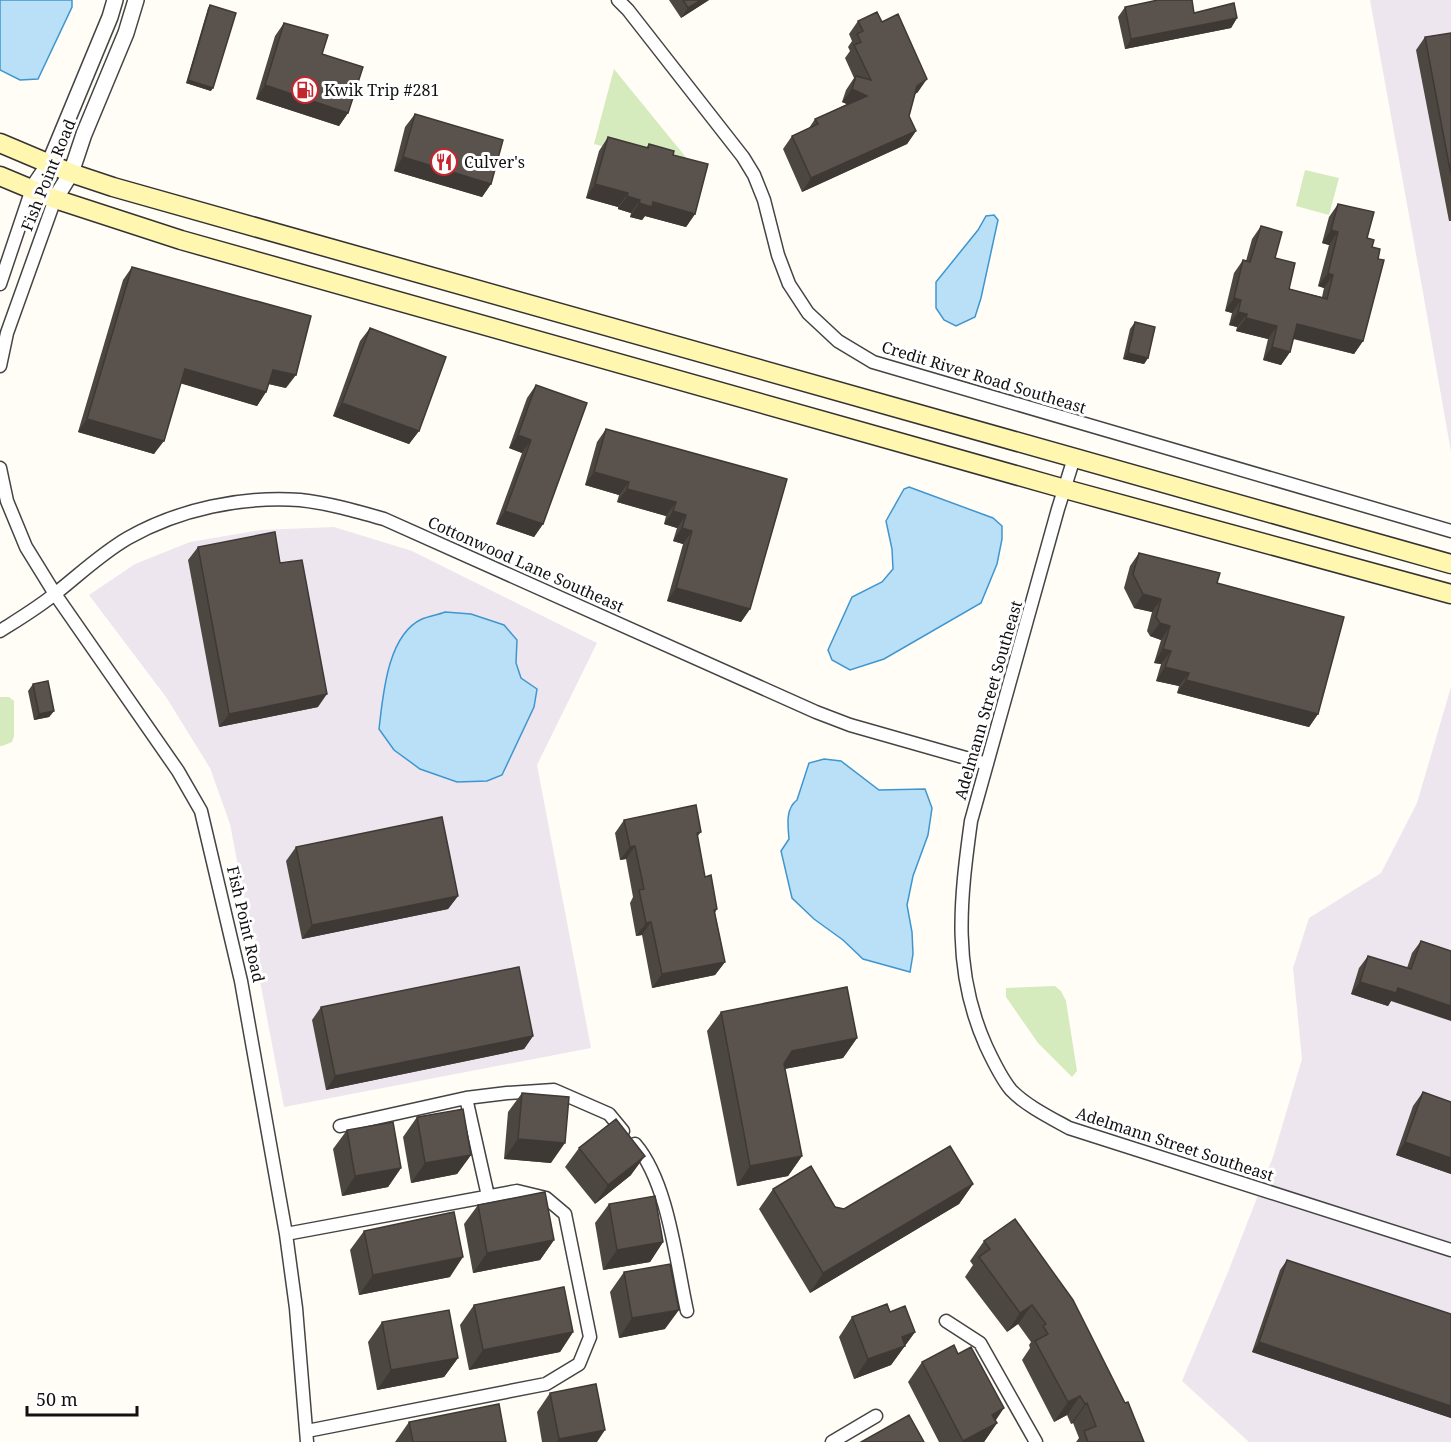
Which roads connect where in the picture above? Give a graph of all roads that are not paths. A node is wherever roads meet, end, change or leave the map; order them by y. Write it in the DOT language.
graph roads {
  1 [pos="115,0"];
  2 [pos="136,0"];
  3 [pos="618,0"];
  4 [pos="0,143"];
  5 [pos="49,164"];
  6 [pos="70,173"];
  7 [pos="0,176"];
  8 [pos="32,189"];
  9 [pos="55,199"];
  10 [pos="0,284"];
  11 [pos="0,366"];
  12 [pos="1074,458"];
  13 [pos="0,468"];
  14 [pos="1065,489"];
  15 [pos="1451,531"];
  16 [pos="1451,564"];
  17 [pos="55,594"];
  18 [pos="1451,594"];
  19 [pos="0,631"];
  20 [pos="987,764"];
  21 [pos="466,1098"];
  22 [pos="340,1125"];
  23 [pos="488,1196"];
  24 [pos="286,1234"];
  25 [pos="1451,1250"];
  26 [pos="687,1311"];
  27 [pos="946,1321"];
  28 [pos="876,1416"];
  29 [pos="307,1436"];
  30 [pos="832,1442"];
  31 [pos="1036,1442"];
  1 -- 5 [label="street, Fish Point Road"];
  2 -- 6 [label="street, Fish Point Road"];
  3 -- 15 [label="street, Credit River Road Southeast"];
  4 -- 5 [label="main road"];
  5 -- 6 [label="main road"];
  5 -- 8 [label="street, Fish Point Road"];
  6 -- 9 [label="street, Fish Point Road"];
  6 -- 12 [label="main road"];
  7 -- 8 [label="main road"];
  8 -- 9 [label="main road"];
  8 -- 10 [label="street, Fish Point Road"];
  9 -- 11 [label="street, Fish Point Road"];
  9 -- 14 [label="main road"];
  12 -- 14 [label="street, Adelmann Street Southeast"];
  12 -- 16 [label="main road"];
  13 -- 17 [label="street, Fish Point Road"];
  14 -- 18 [label="main road"];
  14 -- 20 [label="street, Adelmann Street Southeast"];
  17 -- 19 [label="street, Cottonwood Lane Southeast"];
  17 -- 20 [label="street, Cottonwood Lane Southeast"];
  17 -- 24 [label="street, Fish Point Road"];
  20 -- 25 [label="street, Adelmann Street Southeast"];
  21 -- 22 [label="street"];
  21 -- 23 [label="street"];
  21 -- 26 [label="street"];
  23 -- 24 [label="street"];
  23 -- 29 [label="street"];
  24 -- 29 [label="street, Fish Point Road"];
  27 -- 31 [label="street"];
  28 -- 30 [label="street"];
}
